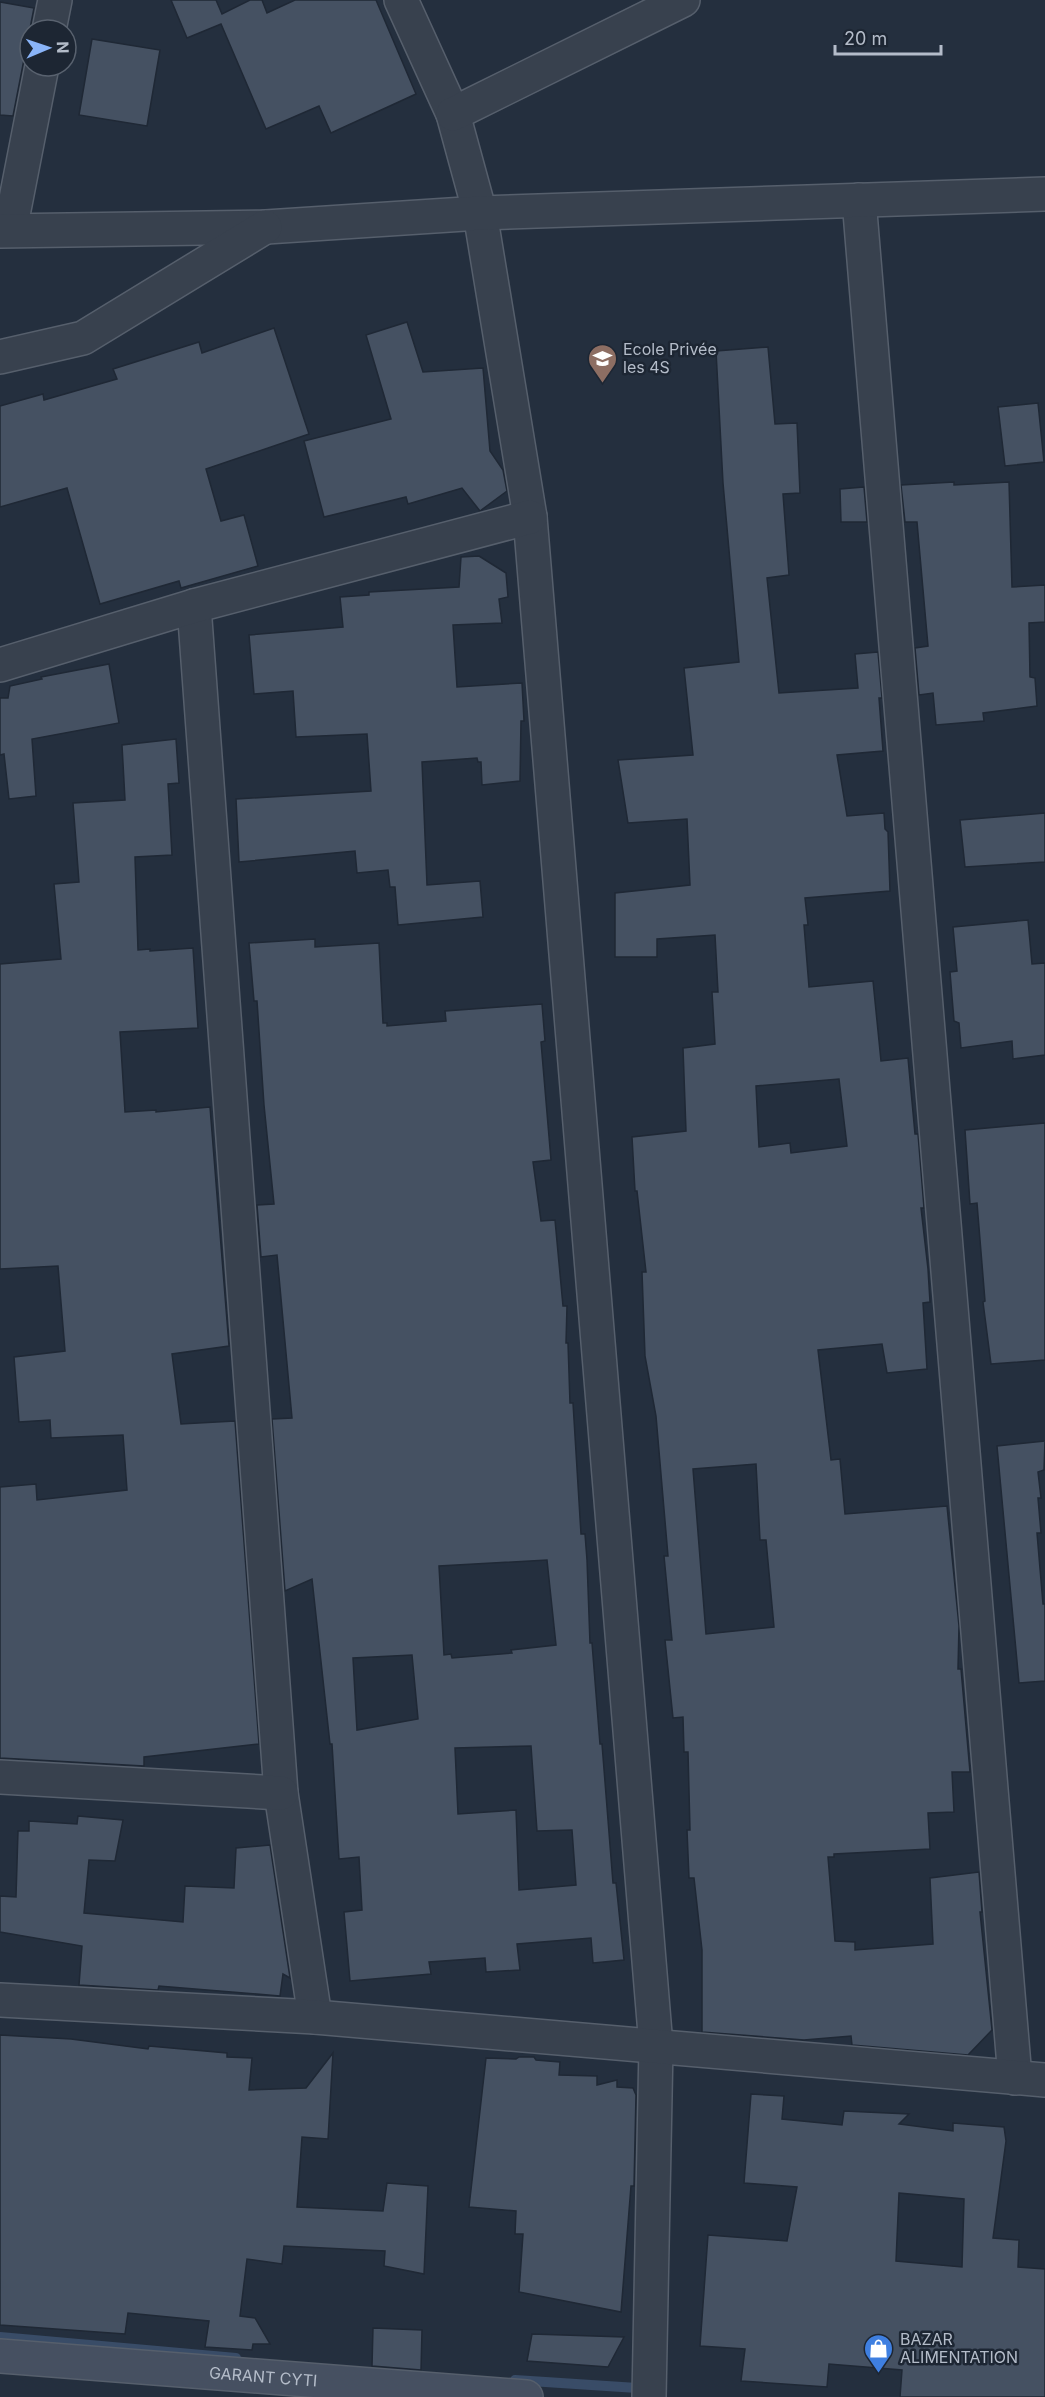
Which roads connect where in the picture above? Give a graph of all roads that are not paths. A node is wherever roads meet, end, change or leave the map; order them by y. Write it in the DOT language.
graph roads {
  1 [pos="55,0"];
  2 [pos="401,0"];
  3 [pos="683,0"];
  4 [pos="51,18"];
  5 [pos="39,78"];
  6 [pos="453,114"];
  7 [pos="1045,194"];
  8 [pos="859,200"];
  9 [pos="480,213"];
  10 [pos="266,227"];
  11 [pos="5,230"];
  12 [pos="0,357"];
  13 [pos="530,517"];
  14 [pos="194,606"];
  15 [pos="0,665"];
  16 [pos="0,1777"];
  17 [pos="281,1793"];
  18 [pos="0,2000"];
  19 [pos="315,2017"];
  20 [pos="656,2046"];
  21 [pos="1030,2079"];
  22 [pos="0,2356"];
  23 [pos="526,2397"];
  24 [pos="649,2397"];
  1 -- 4 [label="street"];
  2 -- 6 [label="street"];
  3 -- 6 [label="street"];
  5 -- 11 [label="street"];
  6 -- 9 [label="street"];
  7 -- 8 [label="street"];
  8 -- 9 [label="street"];
  8 -- 21 [label="street"];
  9 -- 10 [label="street"];
  9 -- 13 [label="street"];
  10 -- 11 [label="street"];
  10 -- 12 [label="street"];
  13 -- 14 [label="street"];
  13 -- 20 [label="street"];
  14 -- 15 [label="street"];
  14 -- 17 [label="street"];
  16 -- 17 [label="street"];
  17 -- 19 [label="street"];
  18 -- 19 [label="street"];
  19 -- 20 [label="street"];
  20 -- 21 [label="street"];
  20 -- 24 [label="street"];
  22 -- 23 [label="main road, GARANT CYTI"];
}
